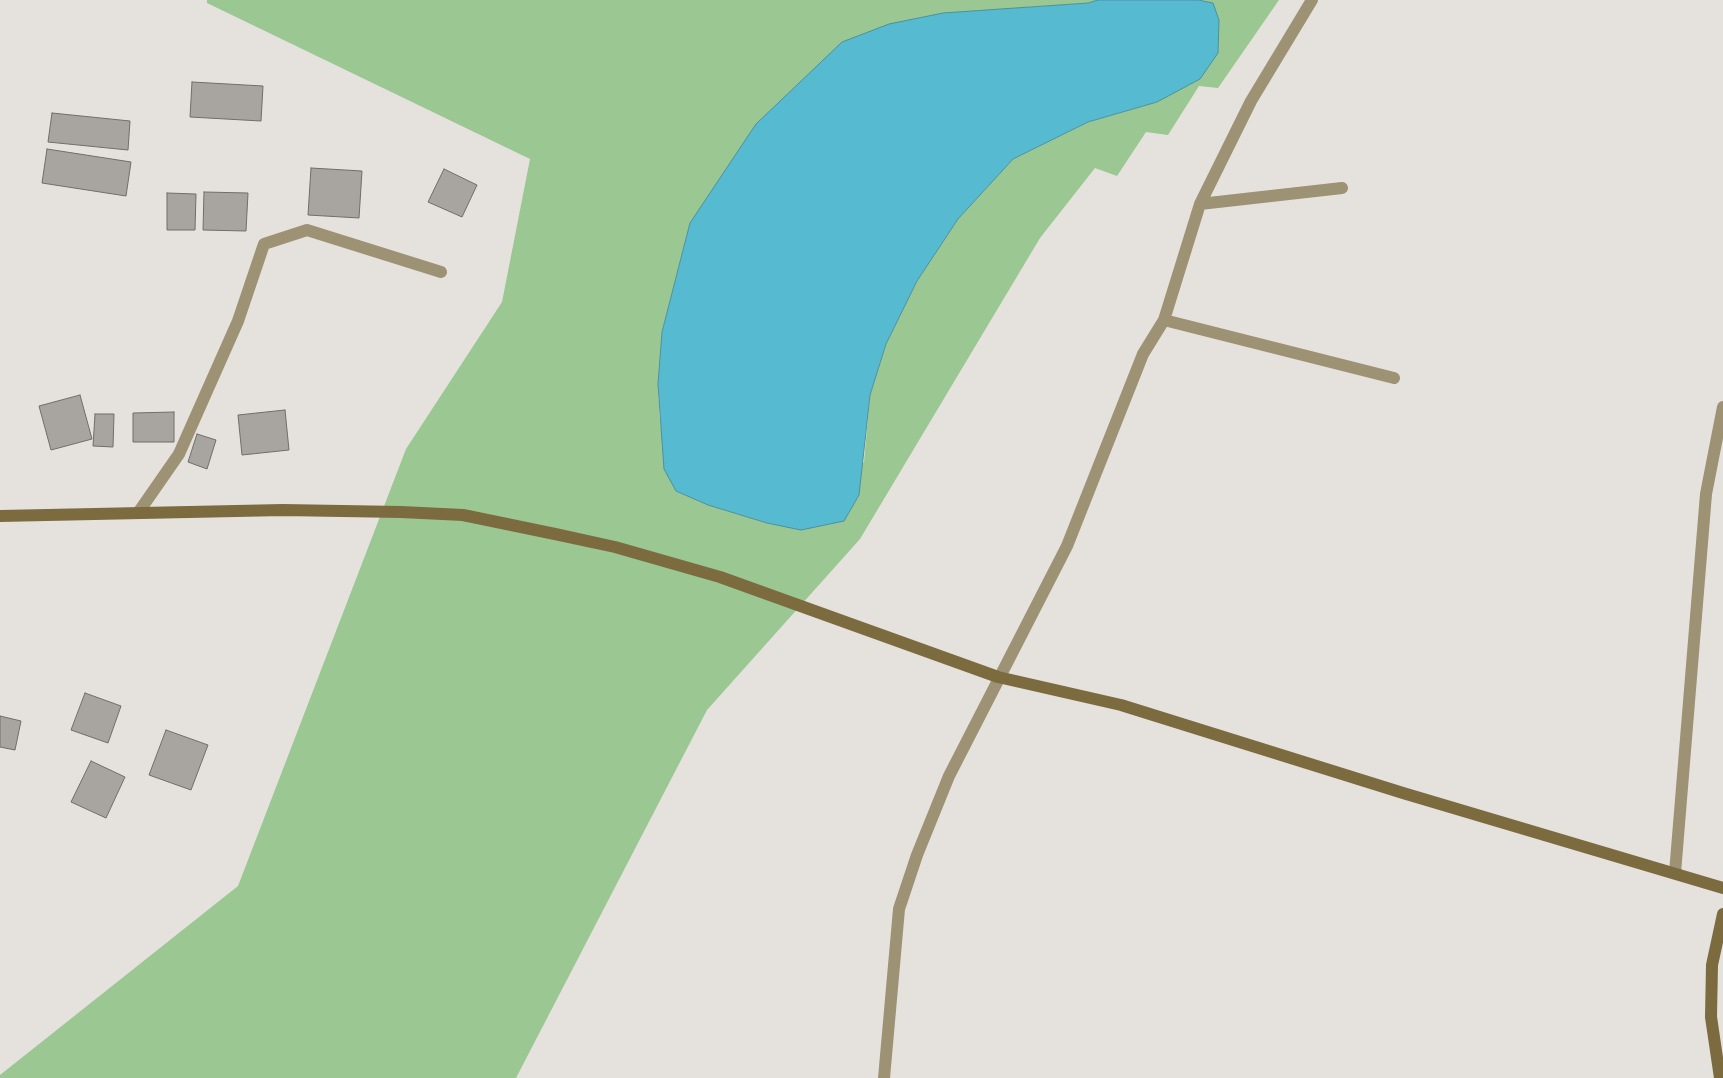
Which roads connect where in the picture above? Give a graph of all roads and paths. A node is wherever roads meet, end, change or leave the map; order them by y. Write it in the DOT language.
graph roads {
  1 [pos="1312,0"];
  2 [pos="1342,188"];
  3 [pos="1200,204"];
  4 [pos="441,272"];
  5 [pos="1164,320"];
  6 [pos="1394,378"];
  7 [pos="1723,407"];
  8 [pos="138,513"];
  9 [pos="0,516"];
  10 [pos="998,677"];
  11 [pos="1675,873"];
  12 [pos="1723,888"];
  13 [pos="1723,914"];
  14 [pos="884,1078"];
  15 [pos="1720,1078"];
  1 -- 3 [label="street"];
  2 -- 3 [label="street"];
  3 -- 5 [label="street"];
  4 -- 8 [label="street"];
  5 -- 6 [label="street"];
  5 -- 10 [label="street"];
  7 -- 11 [label="street"];
  8 -- 9 [label="street"];
  8 -- 10 [label="street"];
  10 -- 11 [label="street"];
  10 -- 14 [label="street"];
  11 -- 12 [label="street"];
  13 -- 15 [label="street"];
}
